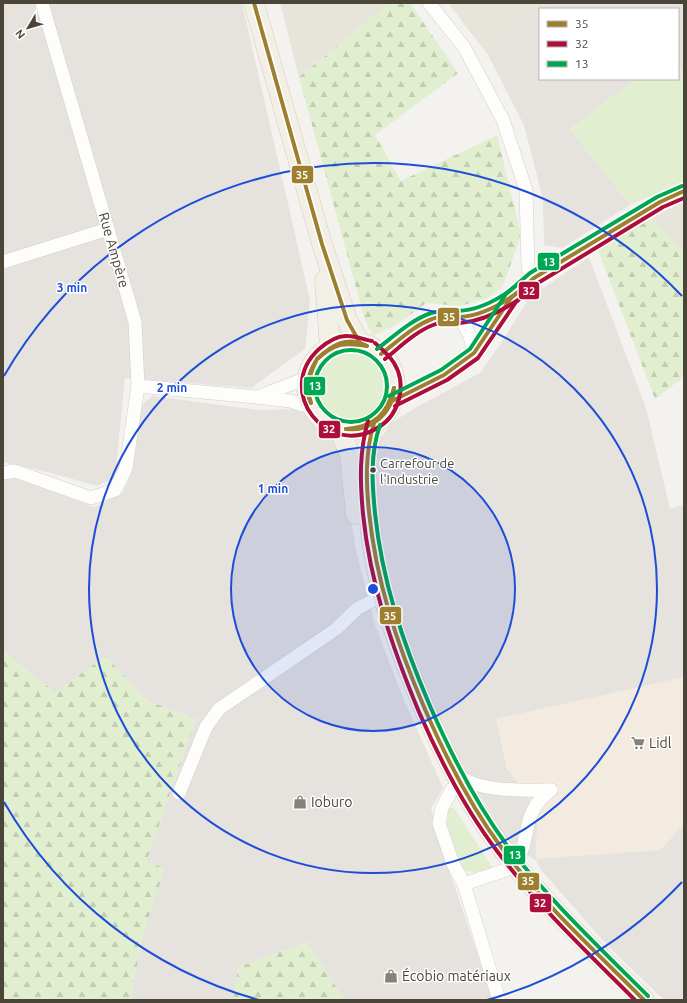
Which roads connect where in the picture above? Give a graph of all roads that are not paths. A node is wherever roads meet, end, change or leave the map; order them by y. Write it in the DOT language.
graph roads {
  1 [pos="42,3"];
  2 [pos="254,3"];
  3 [pos="428,3"];
  4 [pos="684,191"];
  5 [pos="108,229"];
  6 [pos="322,244"];
  7 [pos="3,262"];
  8 [pos="534,278"];
  9 [pos="511,298"];
  10 [pos="460,317"];
  11 [pos="360,343"];
  12 [pos="330,347"];
  13 [pos="474,353"];
  14 [pos="381,354"];
  15 [pos="307,378"];
  16 [pos="138,386"];
  17 [pos="256,397"];
  18 [pos="392,401"];
  19 [pos="313,408"];
  20 [pos="374,424"];
  21 [pos="339,428"];
  22 [pos="3,473"];
  23 [pos="374,600"];
  24 [pos="453,780"];
  25 [pos="179,793"];
  26 [pos="510,867"];
  27 [pos="464,884"];
  28 [pos="499,1000"];
  29 [pos="628,1000"];
  30 [pos="644,1000"];
  1 -- 5 [label="street, Rue Ampère"];
  2 -- 6 [label="main road"];
  3 -- 8 [label="street"];
  4 -- 8 [label="street"];
  5 -- 7 [label="street"];
  5 -- 16 [label="street, Rue Ampère"];
  6 -- 11 [label="main road"];
  6 -- 12 [label="main road"];
  8 -- 9 [label="street"];
  9 -- 10 [label="street"];
  9 -- 13 [label="street"];
  10 -- 13 [label="street"];
  10 -- 14 [label="street"];
  11 -- 12 [label="main road"];
  11 -- 14 [label="main road"];
  12 -- 15 [label="main road"];
  13 -- 18 [label="street"];
  14 -- 18 [label="main road"];
  15 -- 17 [label="street"];
  15 -- 19 [label="main road"];
  16 -- 17 [label="street"];
  16 -- 22 [label="street, Rue Ampère"];
  17 -- 19 [label="street"];
  18 -- 20 [label="main road"];
  19 -- 21 [label="main road"];
  20 -- 21 [label="main road"];
  20 -- 24 [label="main road"];
  21 -- 23 [label="main road"];
  23 -- 24 [label="main road"];
  23 -- 25 [label="street"];
  24 -- 26 [label="main road"];
  24 -- 26 [label="street"];
  24 -- 27 [label="street"];
  26 -- 27 [label="street"];
  26 -- 29 [label="main road"];
  26 -- 30 [label="main road"];
  27 -- 28 [label="street"];
}
